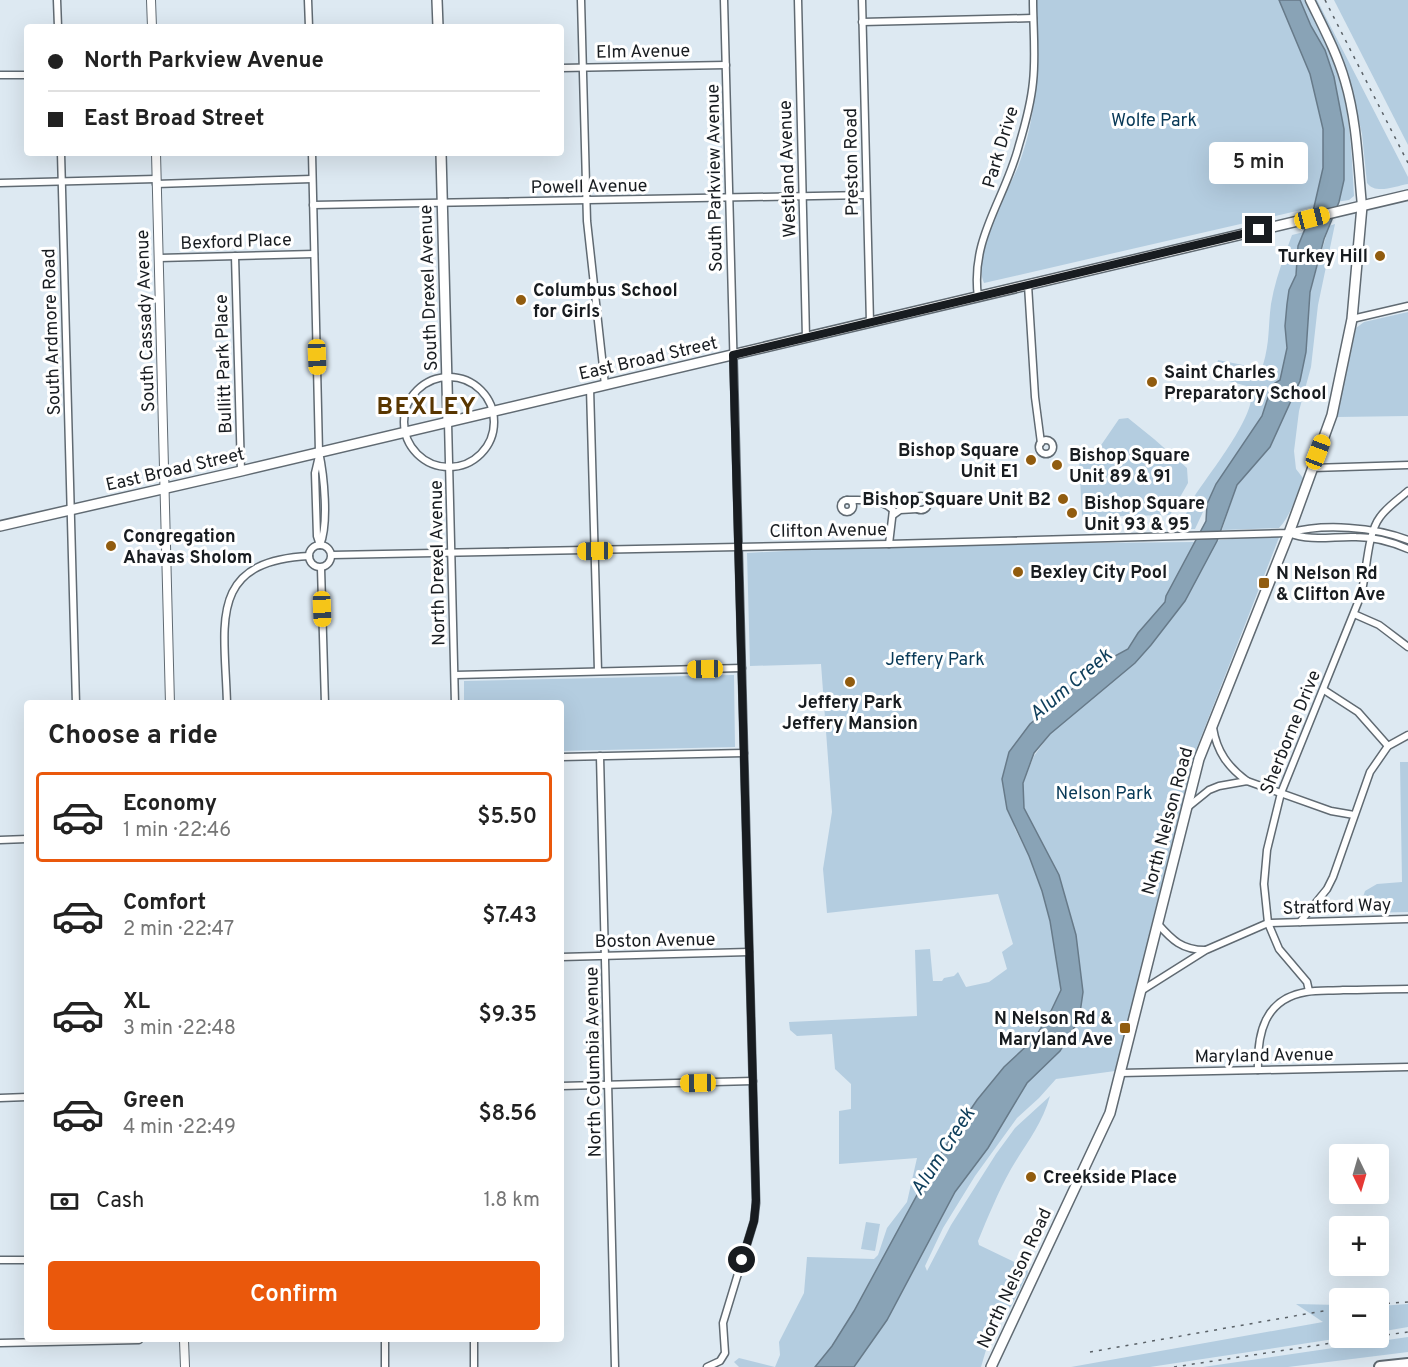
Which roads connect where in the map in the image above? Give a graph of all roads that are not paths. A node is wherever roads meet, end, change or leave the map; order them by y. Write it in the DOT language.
graph roads {
  1 [pos="57,0"];
  2 [pos="151,0"];
  3 [pos="308,0"];
  4 [pos="437,0"];
  5 [pos="580,0"];
  6 [pos="724,0"];
  7 [pos="798,0"];
  8 [pos="862,0"];
  9 [pos="1033,0"];
  10 [pos="1310,0"];
  11 [pos="1033,18"];
  12 [pos="862,22"];
  13 [pos="58,24"];
  14 [pos="152,24"];
  15 [pos="309,24"];
  16 [pos="438,24"];
  17 [pos="726,65"];
  18 [pos="582,67"];
  19 [pos="564,68"];
  20 [pos="0,75"];
  21 [pos="24,75"];
  22 [pos="61,156"];
  23 [pos="156,156"];
  24 [pos="312,156"];
  25 [pos="441,156"];
  26 [pos="312,179"];
  27 [pos="156,181"];
  28 [pos="62,182"];
  29 [pos="0,183"];
  30 [pos="867,195"];
  31 [pos="1408,195"];
  32 [pos="803,197"];
  33 [pos="729,198"];
  34 [pos="586,201"];
  35 [pos="442,203"];
  36 [pos="313,205"];
  37 [pos="1362,206"];
  38 [pos="314,254"];
  39 [pos="235,256"];
  40 [pos="159,258"];
  41 [pos="1028,285"];
  42 [pos="978,297"];
  43 [pos="1408,306"];
  44 [pos="1352,319"];
  45 [pos="870,323"];
  46 [pos="806,338"];
  47 [pos="733,355"];
  48 [pos="447,377"];
  49 [pos="605,385"];
  50 [pos="590,388"];
  51 [pos="492,412"];
  52 [pos="448,422"];
  53 [pos="405,432"];
  54 [pos="1041,442"];
  55 [pos="319,452"];
  56 [pos="1408,465"];
  57 [pos="450,467"];
  58 [pos="1312,468"];
  59 [pos="241,471"];
  60 [pos="165,488"];
  61 [pos="1408,491"];
  62 [pos="847,500"];
  63 [pos="917,509"];
  64 [pos="72,510"];
  65 [pos="892,515"];
  66 [pos="0,526"];
  67 [pos="1373,530"];
  68 [pos="1289,533"];
  69 [pos="1371,538"];
  70 [pos="1408,540"];
  71 [pos="889,544"];
  72 [pos="320,545"];
  73 [pos="739,547"];
  74 [pos="1408,549"];
  75 [pos="595,551"];
  76 [pos="452,553"];
  77 [pos="332,555"];
  78 [pos="309,556"];
  79 [pos="321,568"];
  80 [pos="1354,614"];
  81 [pos="1408,647"];
  82 [pos="742,668"];
  83 [pos="598,672"];
  84 [pos="455,675"];
  85 [pos="1324,690"];
  86 [pos="76,700"];
  87 [pos="170,700"];
  88 [pos="227,700"];
  89 [pos="325,700"];
  90 [pos="455,700"];
  91 [pos="1213,725"];
  92 [pos="1408,735"];
  93 [pos="1388,746"];
  94 [pos="744,753"];
  95 [pos="600,756"];
  96 [pos="564,757"];
  97 [pos="1247,781"];
  98 [pos="1281,793"];
  99 [pos="1186,809"];
  100 [pos="1354,815"];
  101 [pos="24,839"];
  102 [pos="0,840"];
  103 [pos="1408,920"];
  104 [pos="1300,922"];
  105 [pos="1268,923"];
  106 [pos="1158,924"];
  107 [pos="1206,950"];
  108 [pos="749,952"];
  109 [pos="606,956"];
  110 [pos="564,957"];
  111 [pos="1408,989"];
  112 [pos="1309,991"];
  113 [pos="1141,992"];
  114 [pos="1408,1067"];
  115 [pos="1258,1070"];
  116 [pos="1120,1073"];
  117 [pos="753,1082"];
  118 [pos="609,1085"];
  119 [pos="564,1086"];
  120 [pos="24,1097"];
  121 [pos="0,1098"];
  122 [pos="0,1260"];
  123 [pos="24,1260"];
  124 [pos="46,1342"];
  125 [pos="184,1342"];
  126 [pos="385,1342"];
  127 [pos="474,1342"];
  128 [pos="0,1343"];
  129 [pos="1407,1364"];
  130 [pos="185,1367"];
  131 [pos="385,1367"];
  132 [pos="474,1367"];
  133 [pos="615,1367"];
  134 [pos="707,1367"];
  135 [pos="991,1367"];
  136 [pos="1380,1367"];
  1 -- 13 [label="street"];
  2 -- 14 [label="street"];
  3 -- 15 [label="street"];
  4 -- 16 [label="main road"];
  5 -- 18 [label="street"];
  6 -- 17 [label="street, South Parkview Avenue"];
  7 -- 32 [label="street, Westland Avenue"];
  8 -- 12 [label="street, Preston Road"];
  9 -- 11 [label="street, Park Drive"];
  10 -- 37 [label="main road"];
  11 -- 12 [label="street"];
  11 -- 42 [label="street, Park Drive"];
  12 -- 30 [label="street, Preston Road"];
  17 -- 18 [label="street, Elm Avenue"];
  17 -- 33 [label="street, South Parkview Avenue"];
  18 -- 19 [label="street, Elm Avenue"];
  18 -- 34 [label="street"];
  20 -- 21 [label="street"];
  22 -- 28 [label="street, South Ardmore Road"];
  23 -- 27 [label="street, South Cassady Avenue"];
  24 -- 26 [label="street"];
  25 -- 35 [label="main road, South Drexel Avenue"];
  26 -- 27 [label="street"];
  26 -- 36 [label="street"];
  27 -- 28 [label="street"];
  27 -- 40 [label="street, South Cassady Avenue"];
  28 -- 29 [label="street"];
  28 -- 64 [label="street, South Ardmore Road"];
  30 -- 32 [label="street, Powell Avenue"];
  30 -- 45 [label="street, Preston Road"];
  31 -- 37 [label="main road, East Broad Street"];
  32 -- 33 [label="street, Powell Avenue"];
  32 -- 46 [label="street, Westland Avenue"];
  33 -- 34 [label="street, Powell Avenue"];
  33 -- 47 [label="street, South Parkview Avenue"];
  34 -- 35 [label="street, Powell Avenue"];
  34 -- 49 [label="street"];
  35 -- 36 [label="street, Powell Avenue"];
  35 -- 48 [label="main road, South Drexel Avenue"];
  36 -- 38 [label="street"];
  37 -- 41 [label="main road, East Broad Street"];
  37 -- 44 [label="main road, North Nelson Road"];
  38 -- 39 [label="street, Bexford Place"];
  38 -- 55 [label="street"];
  39 -- 40 [label="street, Bexford Place"];
  39 -- 59 [label="street, Bullitt Park Place"];
  40 -- 60 [label="street, South Cassady Avenue"];
  41 -- 42 [label="main road, East Broad Street"];
  41 -- 54 [label="street"];
  42 -- 45 [label="main road, East Broad Street"];
  43 -- 44 [label="street"];
  44 -- 58 [label="main road, North Nelson Road"];
  45 -- 46 [label="main road, East Broad Street"];
  46 -- 47 [label="main road, East Broad Street"];
  47 -- 49 [label="main road, East Broad Street"];
  47 -- 73 [label="street, South Parkview Avenue"];
  48 -- 51 [label="street"];
  48 -- 52 [label="main road, South Drexel Avenue"];
  48 -- 53 [label="street"];
  49 -- 50 [label="main road, East Broad Street"];
  50 -- 51 [label="main road, East Broad Street"];
  50 -- 75 [label="street"];
  51 -- 52 [label="main road, East Broad Street"];
  51 -- 57 [label="street"];
  52 -- 53 [label="main road, East Broad Street"];
  52 -- 57 [label="street, North Drexel Avenue"];
  53 -- 55 [label="main road, East Broad Street"];
  53 -- 57 [label="street"];
  55 -- 59 [label="main road, East Broad Street"];
  55 -- 72 [label="street"];
  56 -- 58 [label="street"];
  57 -- 76 [label="street, North Drexel Avenue"];
  58 -- 68 [label="main road, North Nelson Road"];
  59 -- 60 [label="main road, East Broad Street"];
  60 -- 64 [label="main road, East Broad Street"];
  60 -- 87 [label="street, South Cassady Avenue"];
  61 -- 67 [label="street, Sherborne Drive"];
  62 -- 65 [label="street"];
  63 -- 65 [label="street"];
  64 -- 66 [label="main road, East Broad Street"];
  64 -- 86 [label="street, South Ardmore Road"];
  65 -- 71 [label="street"];
  67 -- 68 [label="street"];
  67 -- 69 [label="street, Sherborne Drive"];
  67 -- 70 [label="street"];
  68 -- 69 [label="street"];
  68 -- 71 [label="street, Clifton Avenue"];
  68 -- 91 [label="main road, North Nelson Road"];
  69 -- 74 [label="street"];
  69 -- 80 [label="street, Sherborne Drive"];
  71 -- 73 [label="street, Clifton Avenue"];
  72 -- 77 [label="street"];
  72 -- 78 [label="street"];
  73 -- 75 [label="street, Clifton Avenue"];
  73 -- 82 [label="street, South Parkview Avenue"];
  75 -- 76 [label="street, Clifton Avenue"];
  75 -- 83 [label="street"];
  76 -- 77 [label="street, Clifton Avenue"];
  76 -- 84 [label="street, North Drexel Avenue"];
  77 -- 79 [label="street"];
  78 -- 79 [label="street"];
  78 -- 88 [label="street"];
  79 -- 89 [label="street"];
  80 -- 81 [label="street"];
  80 -- 85 [label="street, Sherborne Drive"];
  82 -- 83 [label="street"];
  82 -- 94 [label="street, South Parkview Avenue"];
  83 -- 84 [label="street"];
  84 -- 90 [label="street, North Drexel Avenue"];
  85 -- 93 [label="street"];
  85 -- 98 [label="street, Sherborne Drive"];
  91 -- 97 [label="street"];
  91 -- 99 [label="main road, North Nelson Road"];
  92 -- 93 [label="street"];
  93 -- 100 [label="street"];
  94 -- 95 [label="street"];
  94 -- 108 [label="street, South Parkview Avenue"];
  95 -- 96 [label="street"];
  95 -- 109 [label="street, North Columbia Avenue"];
  97 -- 98 [label="street"];
  97 -- 99 [label="street"];
  98 -- 100 [label="street"];
  98 -- 105 [label="street, Sherborne Drive"];
  99 -- 106 [label="main road, North Nelson Road"];
  100 -- 104 [label="street"];
  101 -- 102 [label="street"];
  103 -- 104 [label="street, Stratford Way"];
  104 -- 105 [label="street, Stratford Way"];
  105 -- 107 [label="street"];
  105 -- 112 [label="street, Sherborne Drive"];
  106 -- 107 [label="street"];
  106 -- 113 [label="main road, North Nelson Road"];
  107 -- 113 [label="street"];
  108 -- 109 [label="street, Boston Avenue"];
  108 -- 117 [label="street, South Parkview Avenue"];
  109 -- 110 [label="street, Boston Avenue"];
  109 -- 118 [label="street, North Columbia Avenue"];
  111 -- 112 [label="street"];
  112 -- 115 [label="street"];
  113 -- 116 [label="main road, North Nelson Road"];
  114 -- 115 [label="street, Maryland Avenue"];
  115 -- 116 [label="street, Maryland Avenue"];
  116 -- 135 [label="main road, North Nelson Road"];
  117 -- 118 [label="street"];
  117 -- 134 [label="street, South Parkview Avenue"];
  118 -- 119 [label="street"];
  118 -- 133 [label="street, North Columbia Avenue"];
  120 -- 121 [label="street"];
  122 -- 123 [label="street"];
  124 -- 128 [label="street"];
  125 -- 130 [label="street"];
  126 -- 131 [label="street"];
  127 -- 132 [label="street"];
  129 -- 136 [label="highway"];
}
